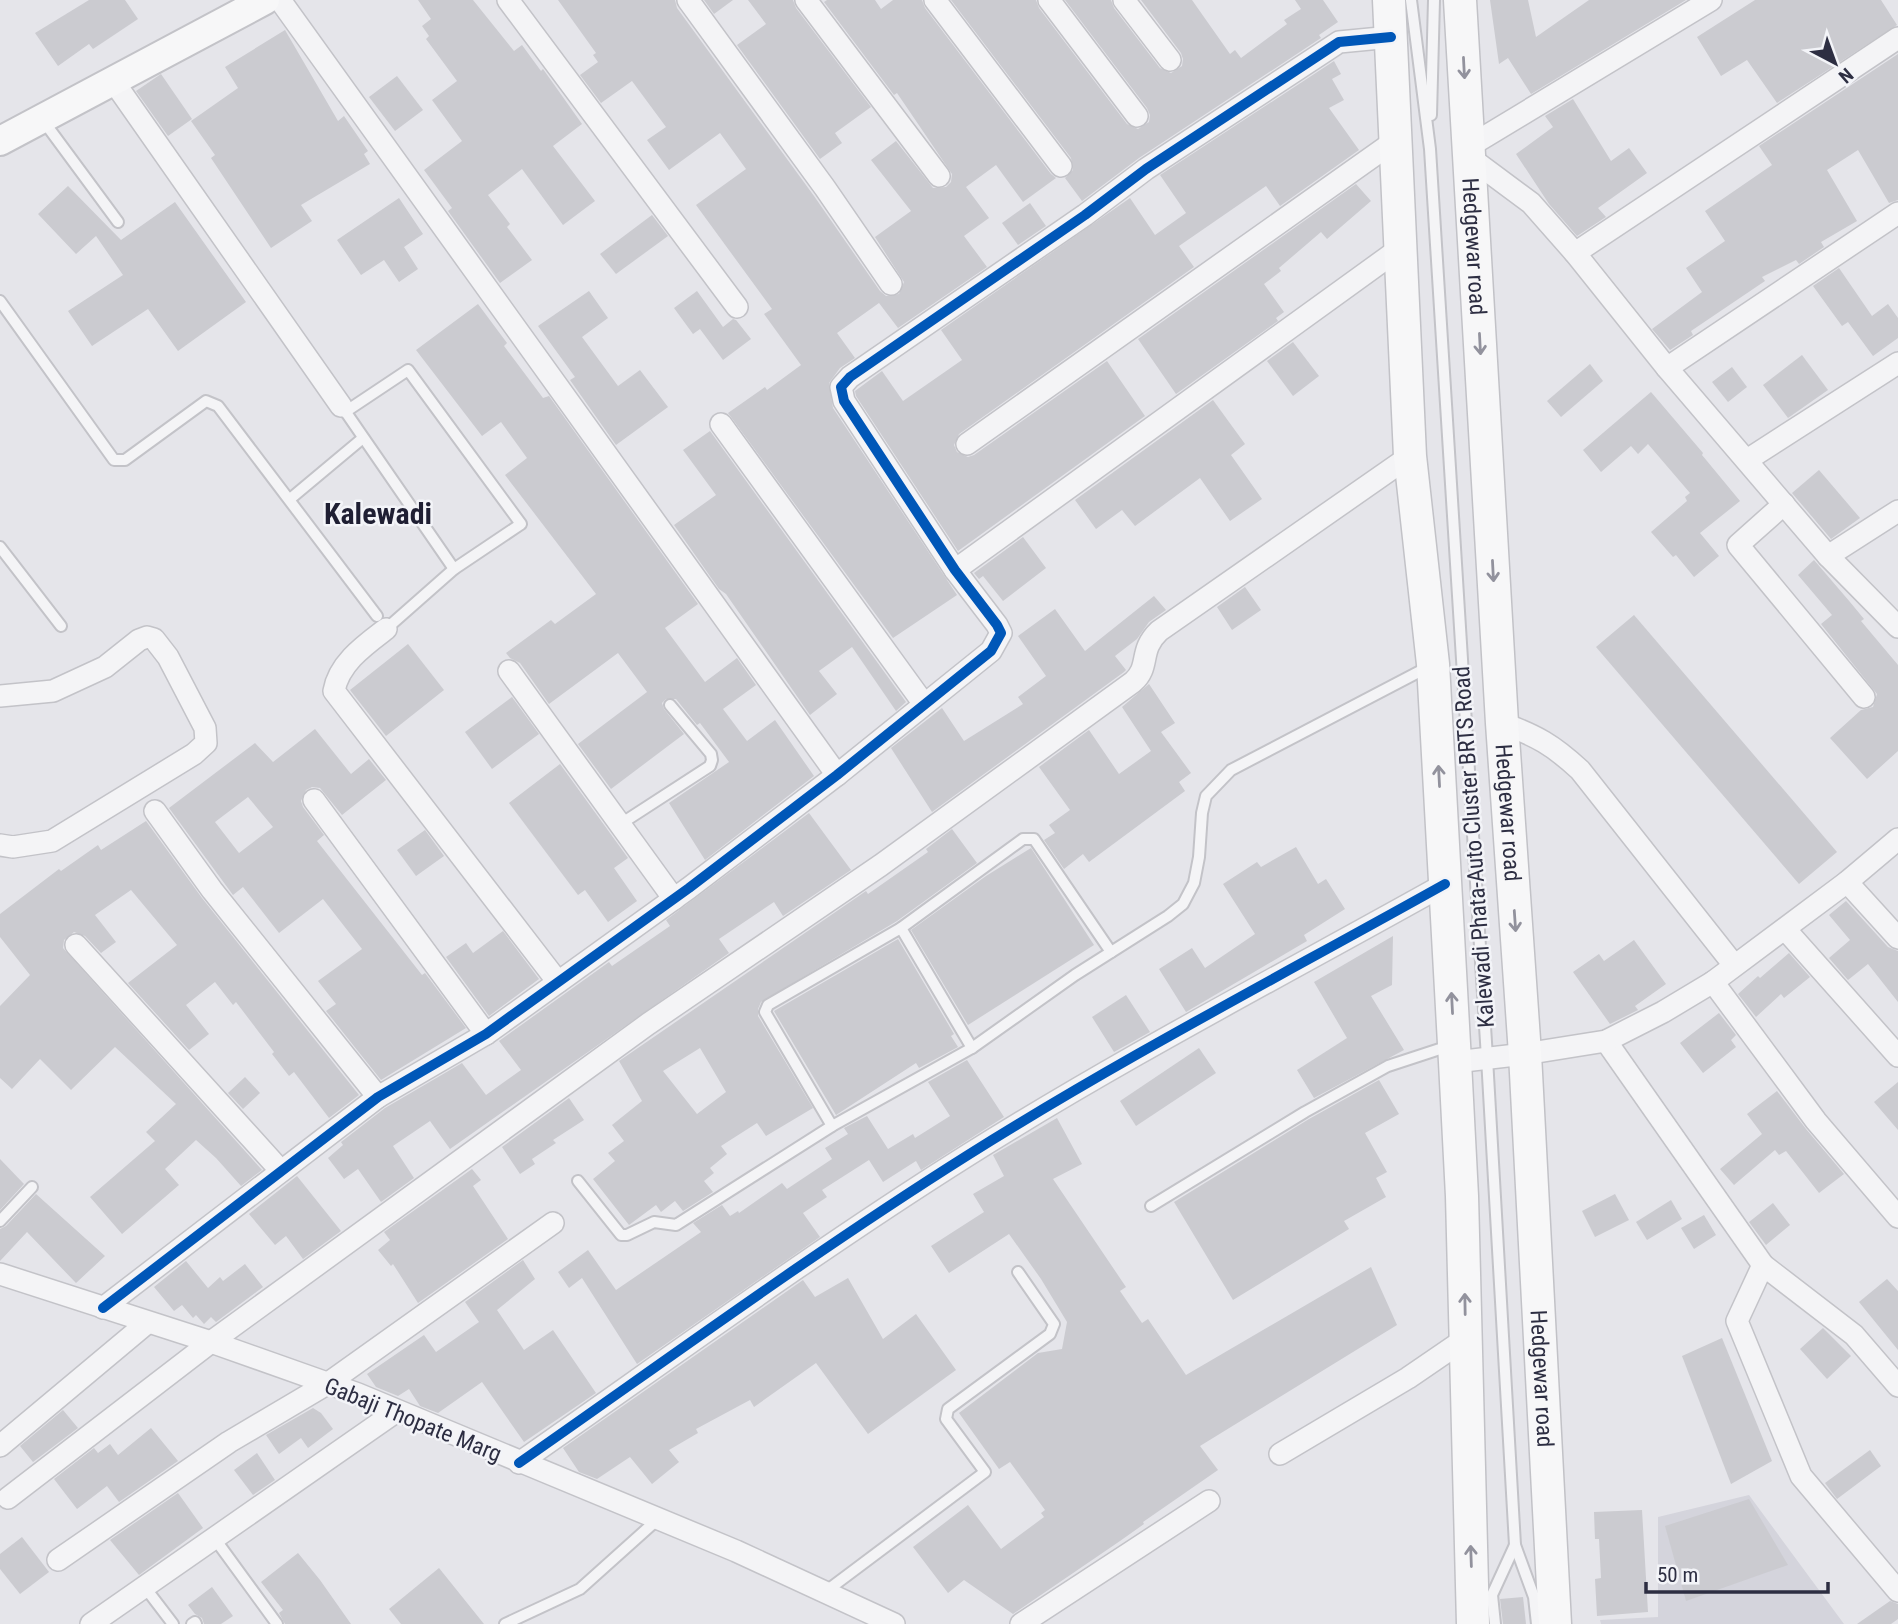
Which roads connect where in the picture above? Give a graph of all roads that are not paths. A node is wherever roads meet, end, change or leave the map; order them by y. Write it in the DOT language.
graph roads {
  1 [pos="265,0"];
  2 [pos="280,0"];
  3 [pos="508,0"];
  4 [pos="688,0"];
  5 [pos="806,0"];
  6 [pos="935,0"];
  7 [pos="1049,0"];
  8 [pos="1124,0"];
  9 [pos="1389,0"];
  10 [pos="1411,0"];
  11 [pos="1434,0"];
  12 [pos="1460,0"];
  13 [pos="1711,0"];
  14 [pos="1391,37"];
  15 [pos="1898,38"];
  16 [pos="1170,60"];
  17 [pos="114,82"];
  18 [pos="1137,116"];
  19 [pos="41,119"];
  20 [pos="1396,140"];
  21 [pos="0,141"];
  22 [pos="1430,149"];
  23 [pos="1468,152"];
  24 [pos="1061,166"];
  25 [pos="939,176"];
  26 [pos="1898,213"];
  27 [pos="118,222"];
  28 [pos="1399,249"];
  29 [pos="1574,253"];
  30 [pos="891,284"];
  31 [pos="0,301"];
  32 [pos="737,307"];
  33 [pos="1898,363"];
  34 [pos="1667,368"];
  35 [pos="343,409"];
  36 [pos="721,424"];
  37 [pos="363,438"];
  38 [pos="967,444"];
  39 [pos="1410,456"];
  40 [pos="1747,460"];
  41 [pos="290,499"];
  42 [pos="1784,504"];
  43 [pos="1898,511"];
  44 [pos="0,547"];
  45 [pos="1828,555"];
  46 [pos="454,569"];
  47 [pos="956,570"];
  48 [pos="382,623"];
  49 [pos="61,626"];
  50 [pos="1898,627"];
  51 [pos="1433,664"];
  52 [pos="509,671"];
  53 [pos="0,696"];
  54 [pos="1864,697"];
  55 [pos="924,704"];
  56 [pos="670,705"];
  57 [pos="1502,723"];
  58 [pos="837,775"];
  59 [pos="314,800"];
  60 [pos="155,811"];
  61 [pos="619,825"];
  62 [pos="1898,839"];
  63 [pos="0,845"];
  64 [pos="1847,882"];
  65 [pos="1445,884"];
  66 [pos="674,899"];
  67 [pos="901,928"];
  68 [pos="1785,929"];
  69 [pos="1898,938"];
  70 [pos="76,945"];
  71 [pos="1111,952"];
  72 [pos="1734,965"];
  73 [pos="558,982"];
  74 [pos="1713,982"];
  75 [pos="486,1034"];
  76 [pos="1606,1041"];
  77 [pos="972,1048"];
  78 [pos="1455,1053"];
  79 [pos="1525,1054"];
  80 [pos="1898,1056"];
  81 [pos="1488,1058"];
  82 [pos="378,1097"];
  83 [pos="832,1126"];
  84 [pos="281,1171"];
  85 [pos="578,1181"];
  86 [pos="32,1187"];
  87 [pos="1151,1206"];
  88 [pos="1898,1217"];
  89 [pos="0,1221"];
  90 [pos="553,1223"];
  91 [pos="1763,1265"];
  92 [pos="1018,1272"];
  93 [pos="0,1274"];
  94 [pos="103,1308"];
  95 [pos="147,1323"];
  96 [pos="1465,1339"];
  97 [pos="211,1342"];
  98 [pos="327,1384"];
  99 [pos="1898,1386"];
  100 [pos="397,1411"];
  101 [pos="0,1447"];
  102 [pos="1280,1454"];
  103 [pos="519,1463"];
  104 [pos="8,1499"];
  105 [pos="1209,1501"];
  106 [pos="658,1519"];
  107 [pos="215,1539"];
  108 [pos="1515,1545"];
  109 [pos="58,1560"];
  110 [pos="144,1586"];
  111 [pos="1898,1591"];
  112 [pos="824,1592"];
  113 [pos="91,1624"];
  114 [pos="173,1624"];
  115 [pos="277,1624"];
  116 [pos="505,1624"];
  117 [pos="894,1624"];
  118 [pos="1021,1624"];
  119 [pos="1473,1624"];
  120 [pos="1494,1624"];
  121 [pos="1537,1624"];
  122 [pos="1555,1624"];
  1 -- 17 [label="main road"];
  2 -- 58 [label="street"];
  3 -- 32 [label="street"];
  4 -- 30 [label="street"];
  5 -- 25 [label="street"];
  6 -- 24 [label="street"];
  7 -- 18 [label="street"];
  8 -- 16 [label="street"];
  9 -- 14 [label="main road"];
  10 -- 22 [label="lane, Kalewadi Phata-Auto Cluster BRTS Road"];
  11 -- 22 [label="lane, Kalewadi Phata-Auto Cluster BRTS Road"];
  12 -- 23 [label="main road, Hedgewar road, one-way"];
  13 -- 23 [label="street"];
  14 -- 20 [label="main road"];
  14 -- 47 [label="street"];
  15 -- 29 [label="street"];
  17 -- 19 [label="main road"];
  17 -- 35 [label="street"];
  19 -- 21 [label="main road"];
  19 -- 27 [label="lane"];
  20 -- 28 [label="main road"];
  20 -- 38 [label="street"];
  22 -- 81 [label="lane, Kalewadi Phata-Auto Cluster BRTS Road"];
  23 -- 29 [label="street"];
  23 -- 57 [label="main road, Hedgewar road, one-way"];
  26 -- 34 [label="street"];
  28 -- 39 [label="main road"];
  28 -- 47 [label="street"];
  29 -- 34 [label="street"];
  31 -- 41 [label="lane"];
  33 -- 40 [label="street"];
  34 -- 40 [label="street"];
  35 -- 37 [label="lane"];
  35 -- 46 [label="lane"];
  36 -- 55 [label="street"];
  37 -- 41 [label="lane"];
  37 -- 46 [label="lane"];
  39 -- 51 [label="main road"];
  39 -- 97 [label="street"];
  40 -- 42 [label="street"];
  41 -- 48 [label="lane"];
  42 -- 45 [label="street"];
  42 -- 54 [label="street"];
  43 -- 45 [label="street"];
  44 -- 49 [label="lane"];
  45 -- 50 [label="street"];
  46 -- 48 [label="lane"];
  47 -- 55 [label="street"];
  48 -- 73 [label="street"];
  65 -- 51 [label="main road, one-way"];
  51 -- 71 [label="lane"];
  52 -- 61 [label="street"];
  53 -- 63 [label="street"];
  55 -- 58 [label="street"];
  56 -- 61 [label="lane"];
  57 -- 72 [label="street"];
  57 -- 79 [label="main road, Hedgewar road, one-way"];
  58 -- 66 [label="street"];
  59 -- 75 [label="street"];
  60 -- 82 [label="street"];
  61 -- 66 [label="street"];
  62 -- 64 [label="street"];
  64 -- 68 [label="street"];
  64 -- 69 [label="street"];
  78 -- 65 [label="main road, one-way"];
  65 -- 103 [label="street"];
  66 -- 73 [label="street"];
  67 -- 71 [label="lane"];
  67 -- 77 [label="lane"];
  67 -- 83 [label="lane"];
  68 -- 72 [label="street"];
  68 -- 80 [label="street"];
  70 -- 84 [label="street"];
  71 -- 77 [label="lane"];
  72 -- 74 [label="street"];
  73 -- 75 [label="street"];
  74 -- 76 [label="street"];
  74 -- 88 [label="street"];
  75 -- 82 [label="street"];
  76 -- 79 [label="street"];
  76 -- 91 [label="street"];
  77 -- 83 [label="lane"];
  78 -- 81 [label="street"];
  78 -- 87 [label="lane"];
  96 -- 78 [label="main road, one-way"];
  79 -- 81 [label="street"];
  79 -- 122 [label="main road, Hedgewar road"];
  81 -- 108 [label="lane, Kalewadi Phata-Auto Cluster BRTS Road"];
  82 -- 84 [label="street"];
  83 -- 85 [label="lane"];
  84 -- 94 [label="street"];
  86 -- 89 [label="lane"];
  90 -- 98 [label="street"];
  91 -- 99 [label="street"];
  91 -- 111 [label="street"];
  92 -- 112 [label="lane"];
  93 -- 94 [label="street, Gabaji Thopate Marg"];
  94 -- 95 [label="street, Gabaji Thopate Marg"];
  95 -- 97 [label="street, Gabaji Thopate Marg"];
  95 -- 101 [label="street"];
  96 -- 102 [label="street"];
  119 -- 96 [label="main road, one-way"];
  97 -- 98 [label="street, Gabaji Thopate Marg"];
  97 -- 104 [label="street"];
  98 -- 100 [label="street, Gabaji Thopate Marg"];
  98 -- 109 [label="street"];
  100 -- 103 [label="street, Gabaji Thopate Marg"];
  100 -- 107 [label="street"];
  103 -- 106 [label="street, Gabaji Thopate Marg"];
  105 -- 118 [label="street"];
  106 -- 112 [label="street, Gabaji Thopate Marg"];
  106 -- 116 [label="lane"];
  107 -- 110 [label="street"];
  107 -- 115 [label="lane"];
  108 -- 120 [label="lane, Kalewadi Phata-Auto Cluster BRTS Road"];
  108 -- 121 [label="lane, Kalewadi Phata-Auto Cluster BRTS Road"];
  110 -- 113 [label="street"];
  110 -- 114 [label="lane"];
  112 -- 117 [label="street, Gabaji Thopate Marg"];
}
